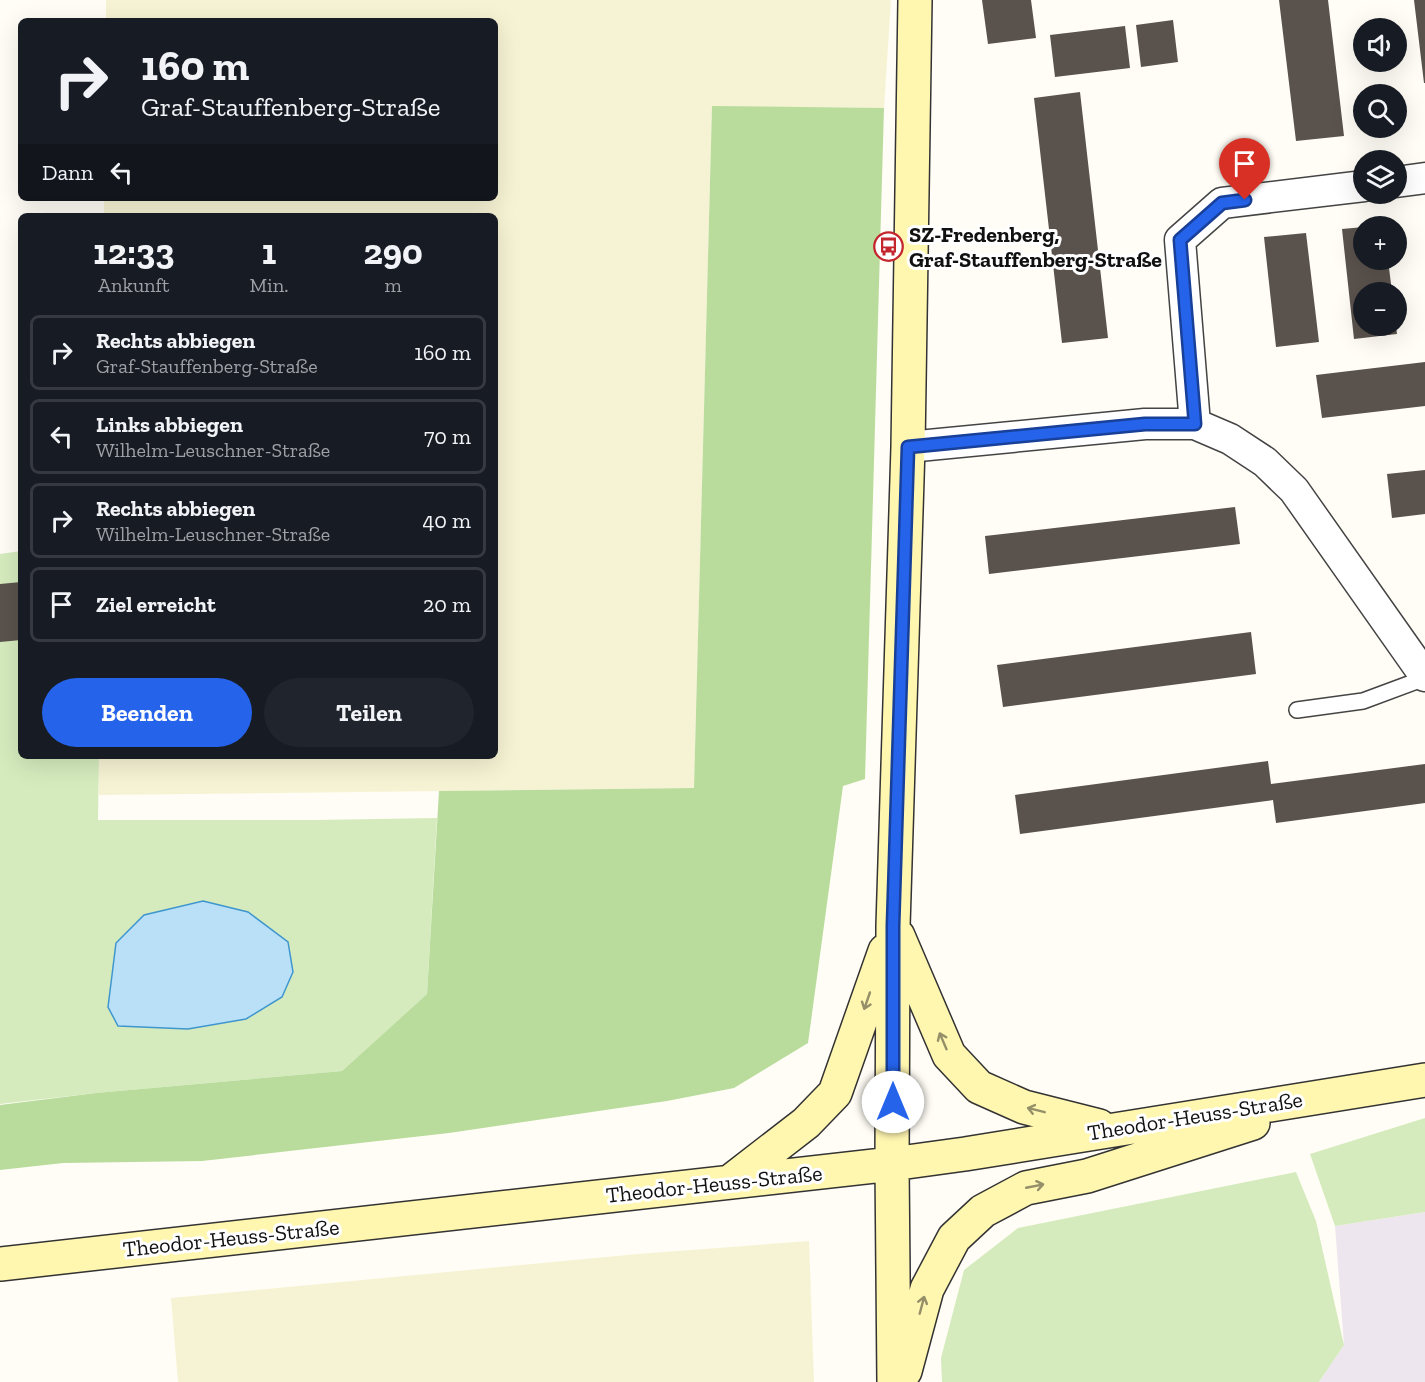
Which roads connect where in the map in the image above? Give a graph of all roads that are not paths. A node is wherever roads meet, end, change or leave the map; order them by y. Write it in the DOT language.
graph roads {
  1 [pos="915,0"];
  2 [pos="1425,178"];
  3 [pos="1407,180"];
  4 [pos="1353,187"];
  5 [pos="1195,424"];
  6 [pos="908,447"];
  7 [pos="1425,677"];
  8 [pos="1297,710"];
  9 [pos="893,926"];
  10 [pos="1425,1080"];
  11 [pos="1360,1089"];
  12 [pos="1113,1129"];
  13 [pos="892,1164"];
  14 [pos="730,1182"];
  15 [pos="0,1264"];
  16 [pos="894,1382"];
  17 [pos="902,1382"];
  1 -- 6 [label="street"];
  2 -- 3 [label="street"];
  4 -- 5 [label="street"];
  5 -- 6 [label="street"];
  5 -- 7 [label="street"];
  6 -- 9 [label="street"];
  7 -- 8 [label="lane"];
  12 -- 9 [label="street, one-way"];
  9 -- 13 [label="street"];
  9 -- 14 [label="street, one-way"];
  10 -- 11 [label="street, Theodor-Heuss-Straße"];
  11 -- 12 [label="street, Theodor-Heuss-Straße"];
  17 -- 11 [label="street, one-way"];
  12 -- 13 [label="street, Theodor-Heuss-Straße"];
  13 -- 14 [label="street, Theodor-Heuss-Straße"];
  13 -- 16 [label="street"];
  14 -- 15 [label="street, Theodor-Heuss-Straße"];
}
